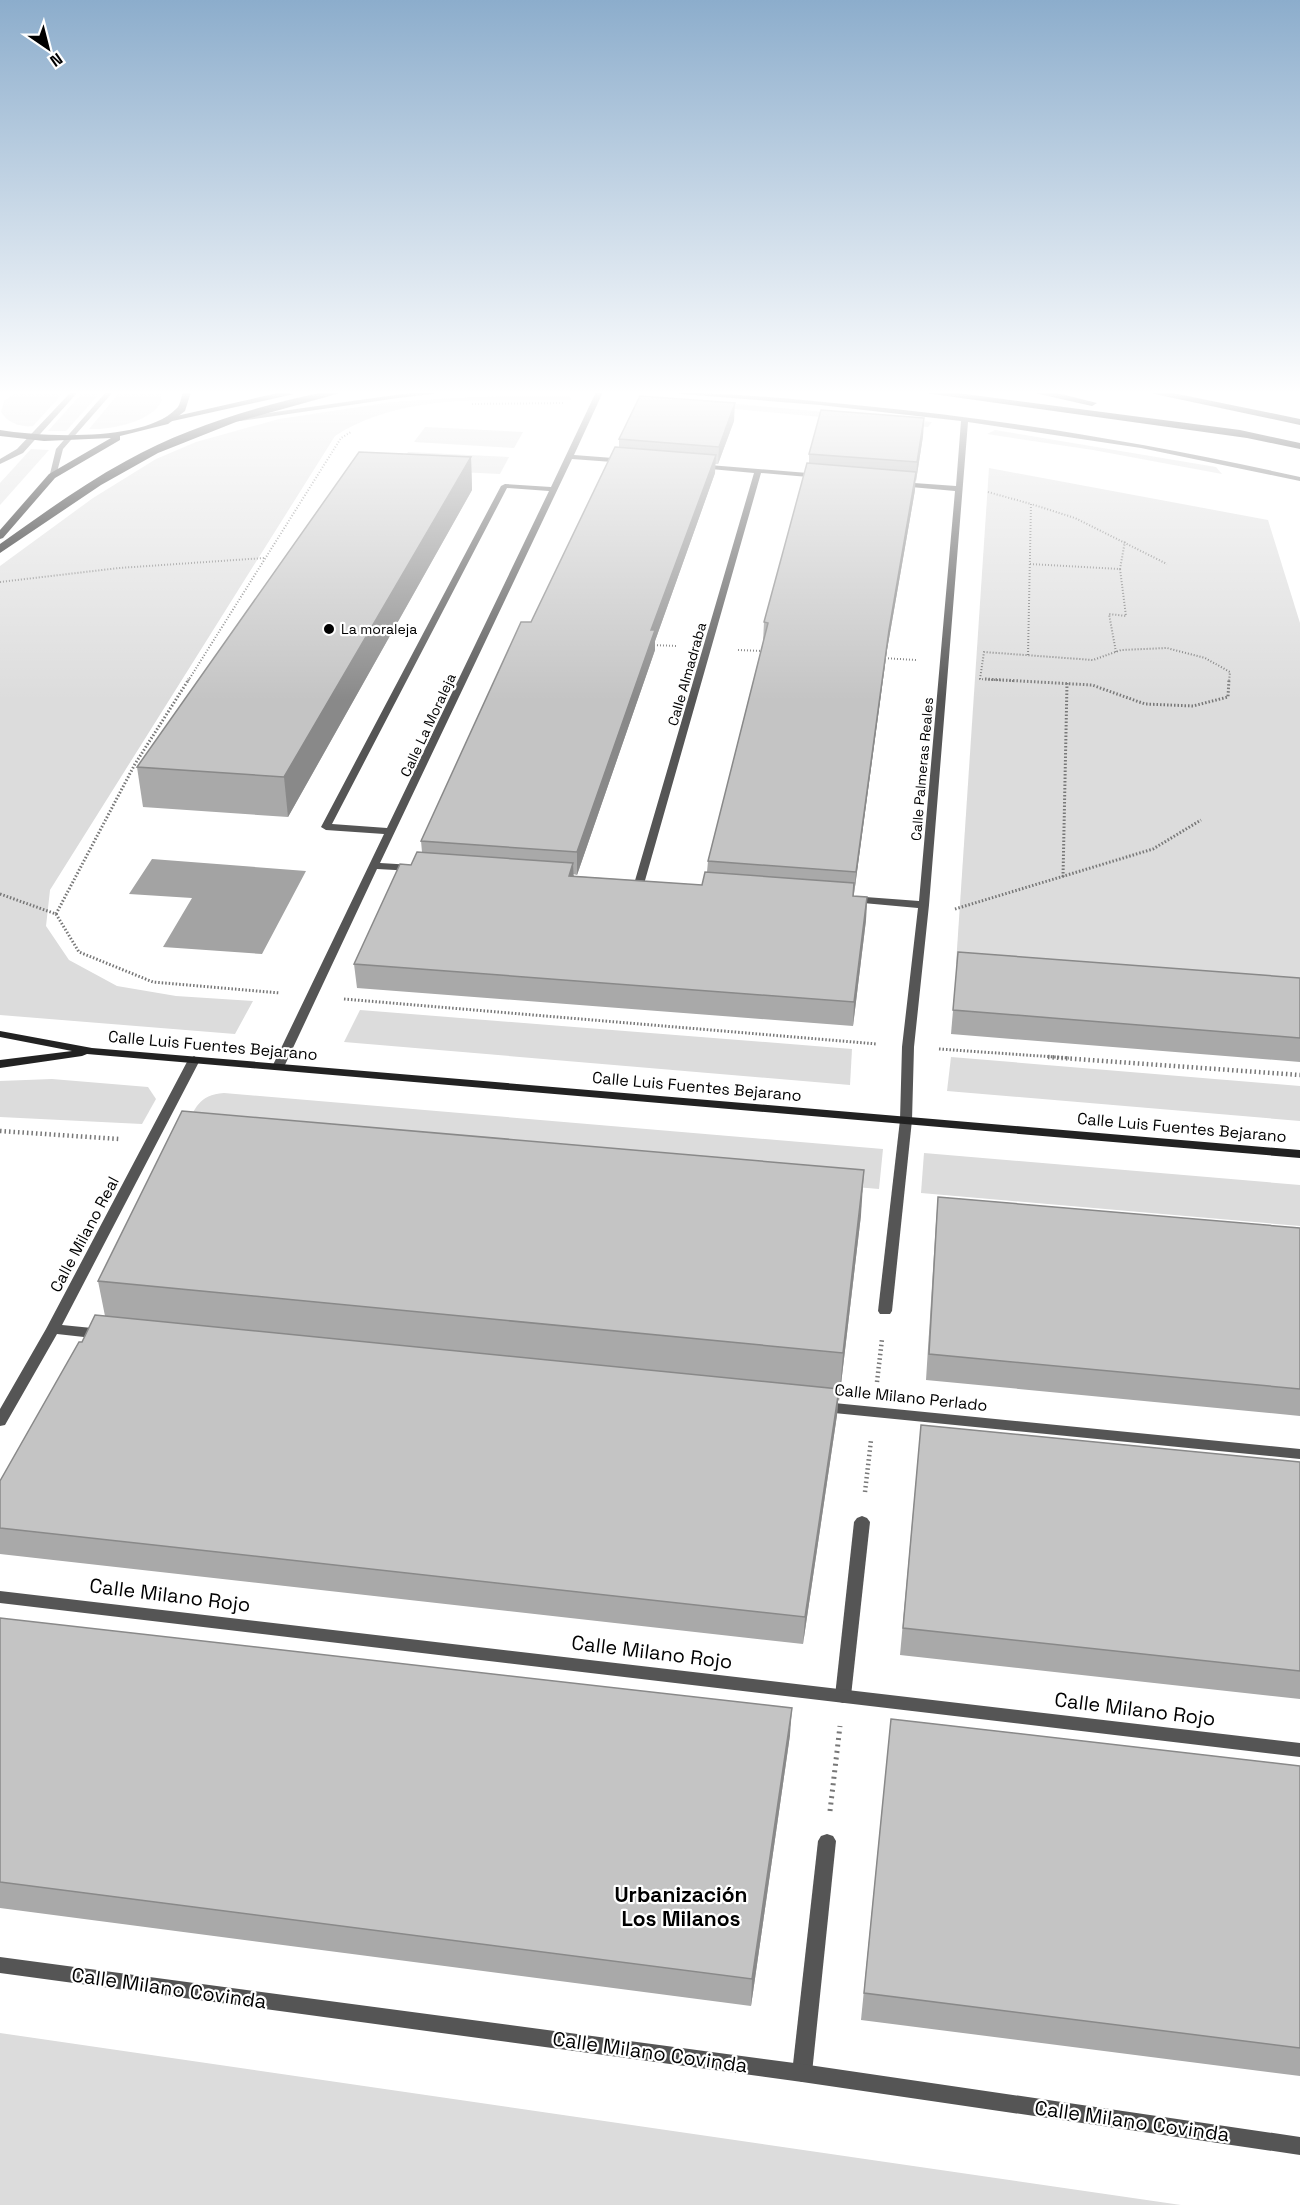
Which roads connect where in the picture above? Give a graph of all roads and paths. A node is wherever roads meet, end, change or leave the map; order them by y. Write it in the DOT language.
graph roads {
  1 [pos="36,495"];
  2 [pos="81,495"];
  3 [pos="304,495"];
  4 [pos="500,495"];
  5 [pos="552,495"];
  6 [pos="751,495"];
  7 [pos="959,495"];
  8 [pos="998,495"];
  9 [pos="1030,504"];
  10 [pos="0,536"];
  11 [pos="1125,541"];
  12 [pos="0,549"];
  13 [pos="264,558"];
  14 [pos="1030,564"];
  15 [pos="1167,564"];
  16 [pos="1120,569"];
  17 [pos="0,582"];
  18 [pos="1116,652"];
  19 [pos="1028,655"];
  20 [pos="1067,683"];
  21 [pos="1201,820"];
  22 [pos="392,831"];
  23 [pos="375,866"];
  24 [pos="421,869"];
  25 [pos="1063,877"];
  26 [pos="651,885"];
  27 [pos="0,894"];
  28 [pos="841,899"];
  29 [pos="924,905"];
  30 [pos="949,911"];
  31 [pos="56,914"];
  32 [pos="310,996"];
  33 [pos="0,1034"];
  34 [pos="908,1047"];
  35 [pos="92,1051"];
  36 [pos="194,1060"];
  37 [pos="0,1064"];
  38 [pos="278,1067"];
  39 [pos="1300,1074"];
  40 [pos="906,1120"];
  41 [pos="0,1131"];
  42 [pos="151,1141"];
  43 [pos="1300,1154"];
  44 [pos="885,1311"];
  45 [pos="53,1329"];
  46 [pos="114,1335"];
  47 [pos="815,1406"];
  48 [pos="0,1421"];
  49 [pos="1300,1454"];
  50 [pos="862,1521"];
  51 [pos="0,1597"];
  52 [pos="843,1695"];
  53 [pos="1300,1750"];
  54 [pos="827,1841"];
  55 [pos="0,1965"];
  56 [pos="802,2073"];
  57 [pos="1300,2146"];
  1 -- 10 [label="main road"];
  2 -- 12 [label="highway"];
  3 -- 13 [label="path"];
  4 -- 22 [label="street"];
  5 -- 22 [label="street, Calle La Moraleja"];
  6 -- 26 [label="street, Calle Almadraba"];
  7 -- 29 [label="street, Calle Palmeras Reales"];
  8 -- 9 [label="path"];
  9 -- 11 [label="path"];
  9 -- 14 [label="path"];
  11 -- 15 [label="path"];
  11 -- 16 [label="path"];
  13 -- 17 [label="path"];
  13 -- 31 [label="path"];
  14 -- 16 [label="path"];
  14 -- 19 [label="path"];
  16 -- 18 [label="path"];
  18 -- 19 [label="path"];
  18 -- 20 [label="path"];
  19 -- 20 [label="path"];
  20 -- 25 [label="path"];
  21 -- 25 [label="path"];
  22 -- 23 [label="street, Calle La Moraleja"];
  23 -- 24 [label="street"];
  23 -- 32 [label="street, Calle La Moraleja"];
  25 -- 30 [label="path"];
  27 -- 31 [label="path"];
  28 -- 29 [label="street"];
  29 -- 34 [label="street, Calle Palmeras Reales"];
  31 -- 32 [label="path"];
  32 -- 34 [label="path"];
  32 -- 38 [label="street, Calle La Moraleja"];
  33 -- 35 [label="street"];
  34 -- 39 [label="path"];
  34 -- 40 [label="street, Calle Palmeras Reales"];
  35 -- 36 [label="street, Calle Luis Fuentes Bejarano"];
  35 -- 37 [label="street"];
  36 -- 38 [label="street, Calle Luis Fuentes Bejarano"];
  36 -- 42 [label="street, Calle Milano Real"];
  38 -- 40 [label="street, Calle Luis Fuentes Bejarano"];
  40 -- 43 [label="street, Calle Luis Fuentes Bejarano"];
  40 -- 44 [label="street, Calle Palmeras Reales"];
  41 -- 42 [label="path"];
  42 -- 45 [label="street, Calle Milano Real"];
  45 -- 46 [label="street"];
  45 -- 48 [label="street, Calle Milano Real"];
  47 -- 49 [label="street, Calle Milano Perlado"];
  50 -- 52 [label="street"];
  51 -- 52 [label="street, Calle Milano Rojo"];
  52 -- 53 [label="street, Calle Milano Rojo"];
  52 -- 54 [label="path"];
  54 -- 56 [label="street"];
  55 -- 56 [label="street, Calle Milano Covinda"];
  56 -- 57 [label="street, Calle Milano Covinda"];
}
